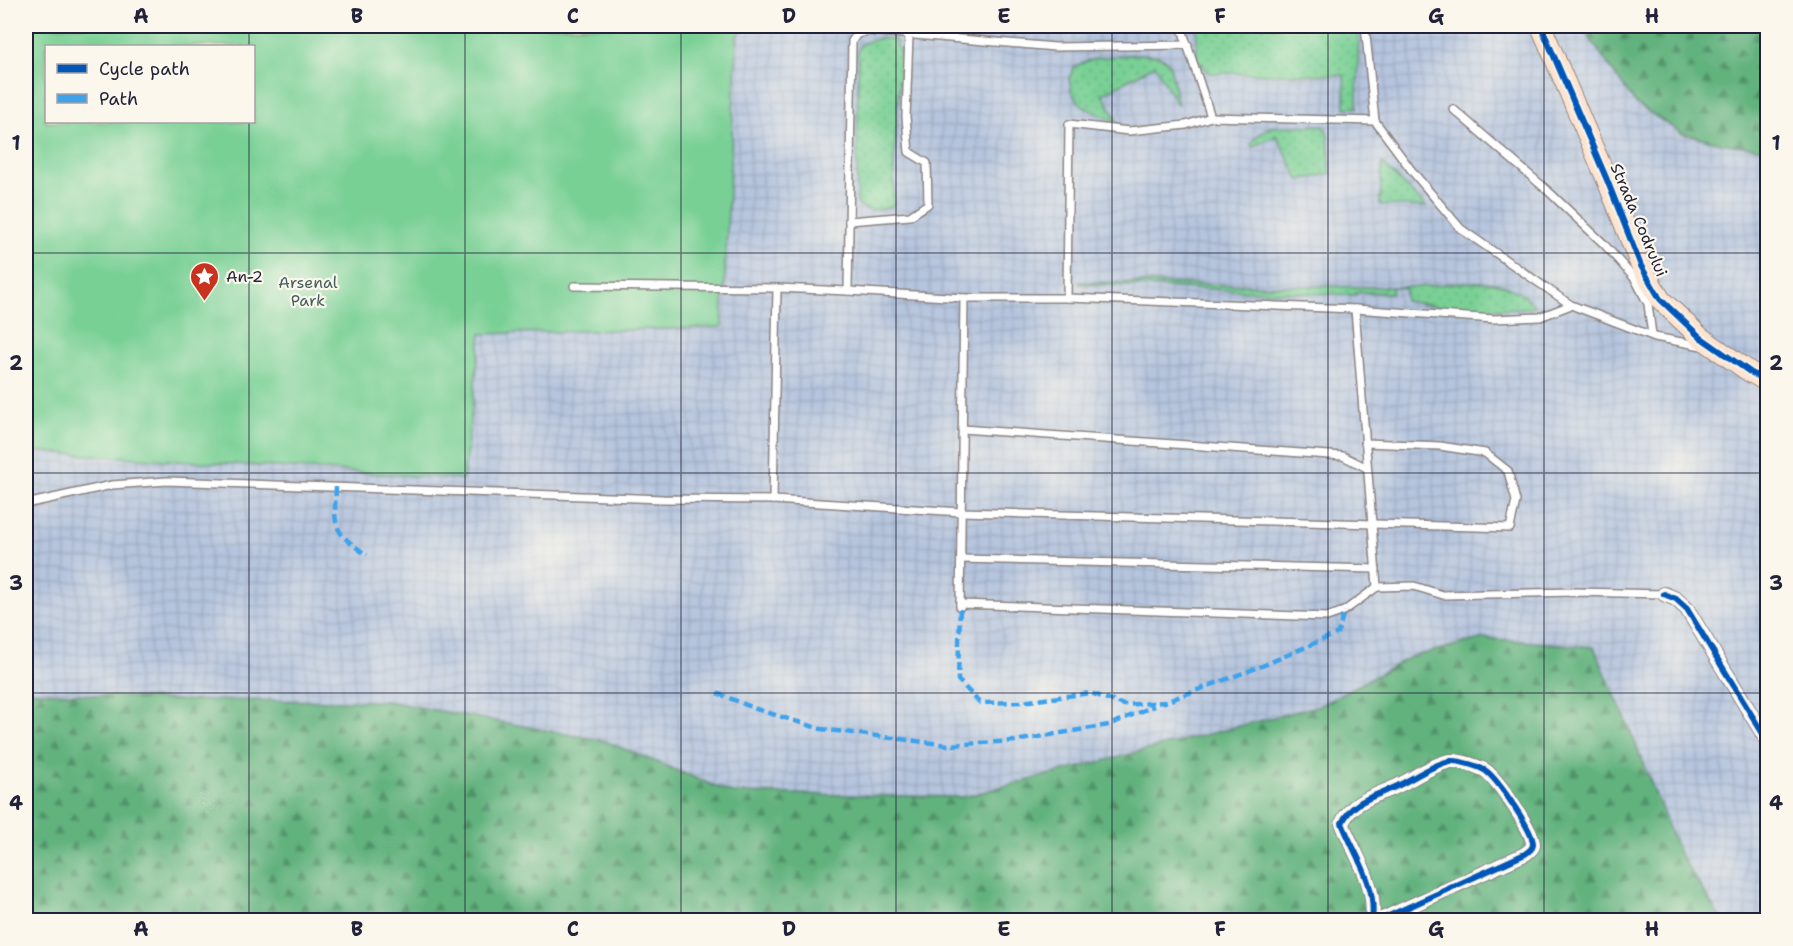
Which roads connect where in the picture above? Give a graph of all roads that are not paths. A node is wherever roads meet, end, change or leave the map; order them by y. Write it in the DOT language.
graph roads {
  1 [pos="1181,26"];
  2 [pos="1365,26"];
  3 [pos="1541,26"];
  4 [pos="909,35"];
  5 [pos="1188,45"];
  6 [pos="1453,109"];
  7 [pos="1211,117"];
  8 [pos="1375,121"];
  9 [pos="849,221"];
  10 [pos="574,286"];
  11 [pos="777,288"];
  12 [pos="848,291"];
  13 [pos="964,298"];
  14 [pos="1067,298"];
  15 [pos="1571,305"];
  16 [pos="1355,309"];
  17 [pos="1652,335"];
  18 [pos="1719,350"];
  19 [pos="1767,382"];
  20 [pos="962,429"];
  21 [pos="1365,442"];
  22 [pos="1367,468"];
  23 [pos="773,500"];
  24 [pos="26,504"];
  25 [pos="961,512"];
  26 [pos="1372,524"];
  27 [pos="961,559"];
  28 [pos="1376,569"];
  29 [pos="1377,587"];
  30 [pos="1664,594"];
  31 [pos="1767,742"];
  32 [pos="1372,921"];
  33 [pos="1380,921"];
  1 -- 5 [label="lane"];
  2 -- 8 [label="lane"];
  3 -- 18 [label="street, Strada Codrului"];
  4 -- 5 [label="lane"];
  4 -- 9 [label="lane"];
  4 -- 9 [label="lane"];
  5 -- 7 [label="lane"];
  6 -- 17 [label="lane"];
  7 -- 8 [label="lane"];
  7 -- 14 [label="lane"];
  8 -- 15 [label="lane"];
  9 -- 12 [label="lane"];
  10 -- 11 [label="lane"];
  11 -- 12 [label="lane"];
  11 -- 23 [label="lane"];
  12 -- 13 [label="lane"];
  13 -- 14 [label="lane"];
  13 -- 20 [label="lane"];
  14 -- 16 [label="lane"];
  15 -- 16 [label="lane"];
  15 -- 17 [label="lane"];
  16 -- 21 [label="lane"];
  17 -- 18 [label="lane"];
  18 -- 19 [label="street, Strada Codrului"];
  20 -- 22 [label="lane"];
  20 -- 25 [label="lane"];
  21 -- 22 [label="lane"];
  21 -- 26 [label="lane"];
  22 -- 26 [label="lane"];
  23 -- 24 [label="lane"];
  23 -- 25 [label="lane"];
  25 -- 26 [label="lane"];
  25 -- 27 [label="lane"];
  26 -- 28 [label="lane"];
  27 -- 28 [label="lane"];
  27 -- 29 [label="lane"];
  28 -- 29 [label="lane"];
  29 -- 30 [label="lane"];
  30 -- 31 [label="street"];
  32 -- 33 [label="street"];
}
